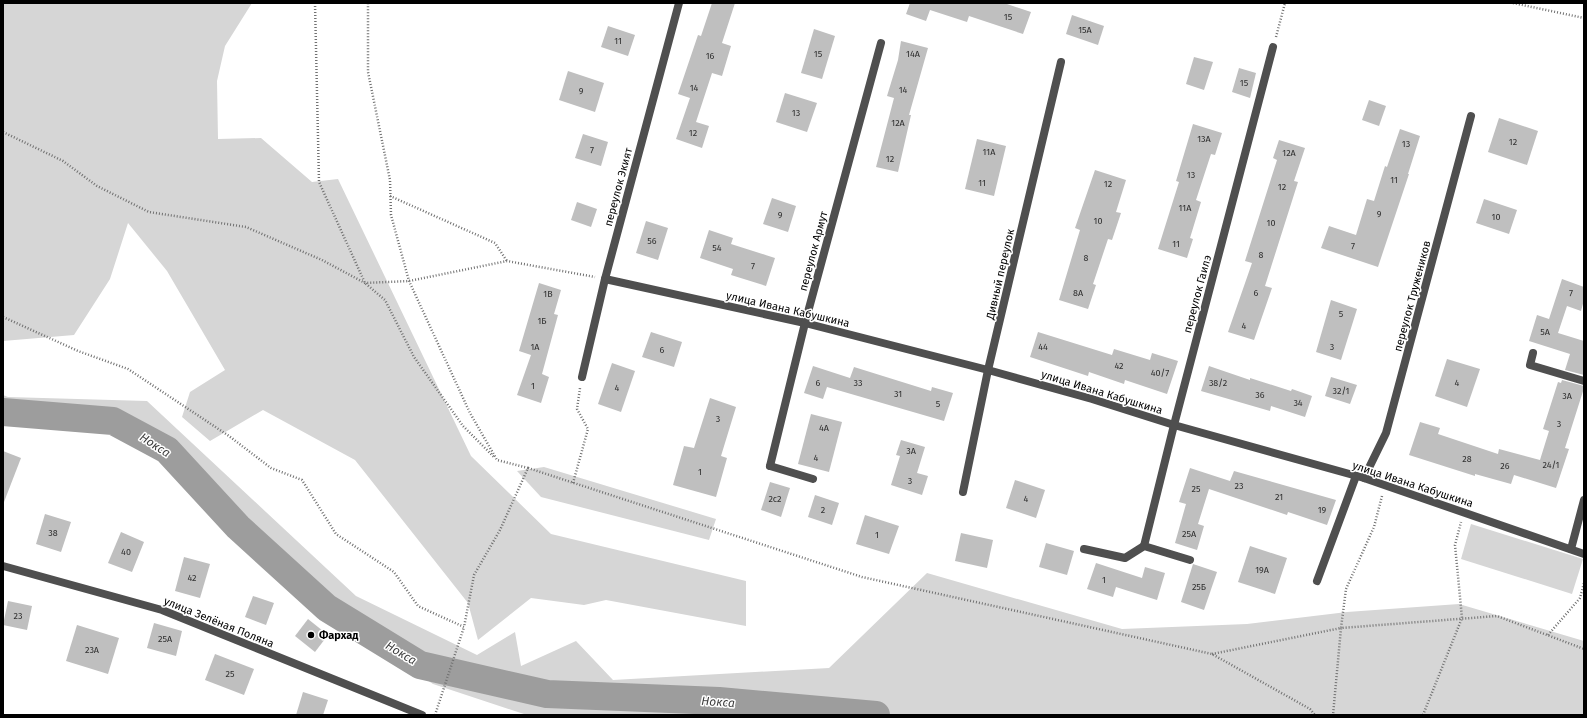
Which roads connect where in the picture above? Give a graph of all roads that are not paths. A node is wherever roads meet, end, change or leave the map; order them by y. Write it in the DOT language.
graph roads {
  1 [pos="679,3"];
  2 [pos="881,43"];
  3 [pos="1273,47"];
  4 [pos="1061,62"];
  5 [pos="1471,116"];
  6 [pos="605,278"];
  7 [pos="805,323"];
  8 [pos="1533,353"];
  9 [pos="988,370"];
  10 [pos="582,377"];
  11 [pos="1584,381"];
  12 [pos="1174,425"];
  13 [pos="1356,476"];
  14 [pos="1364,478"];
  15 [pos="813,479"];
  16 [pos="963,492"];
  17 [pos="1584,500"];
  18 [pos="1144,546"];
  19 [pos="1084,549"];
  20 [pos="1571,549"];
  21 [pos="1584,554"];
  22 [pos="1190,560"];
  23 [pos="3,566"];
  24 [pos="1317,581"];
  25 [pos="422,715"];
  1 -- 6 [label="street, переулок Экият"];
  2 -- 7 [label="street, переулок Армут"];
  3 -- 12 [label="street, переулок Гаилэ"];
  4 -- 9 [label="street, Дивный переулок"];
  5 -- 14 [label="street, переулок Тружеников"];
  6 -- 7 [label="street, улица Ивана Кабушкина"];
  6 -- 10 [label="street, переулок Экият"];
  7 -- 9 [label="street, улица Ивана Кабушкина"];
  7 -- 15 [label="street, переулок Армут"];
  8 -- 11 [label="street"];
  9 -- 12 [label="street, улица Ивана Кабушкина"];
  9 -- 16 [label="street, Дивный переулок"];
  12 -- 13 [label="street, улица Ивана Кабушкина"];
  12 -- 18 [label="street, переулок Гаилэ"];
  13 -- 14 [label="street, улица Ивана Кабушкина"];
  13 -- 24 [label="street"];
  14 -- 20 [label="street, улица Ивана Кабушкина"];
  17 -- 20 [label="street"];
  18 -- 19 [label="street"];
  18 -- 22 [label="street"];
  20 -- 21 [label="street, улица Ивана Кабушкина"];
  23 -- 25 [label="street, улица Зелёная Поляна"];
}
